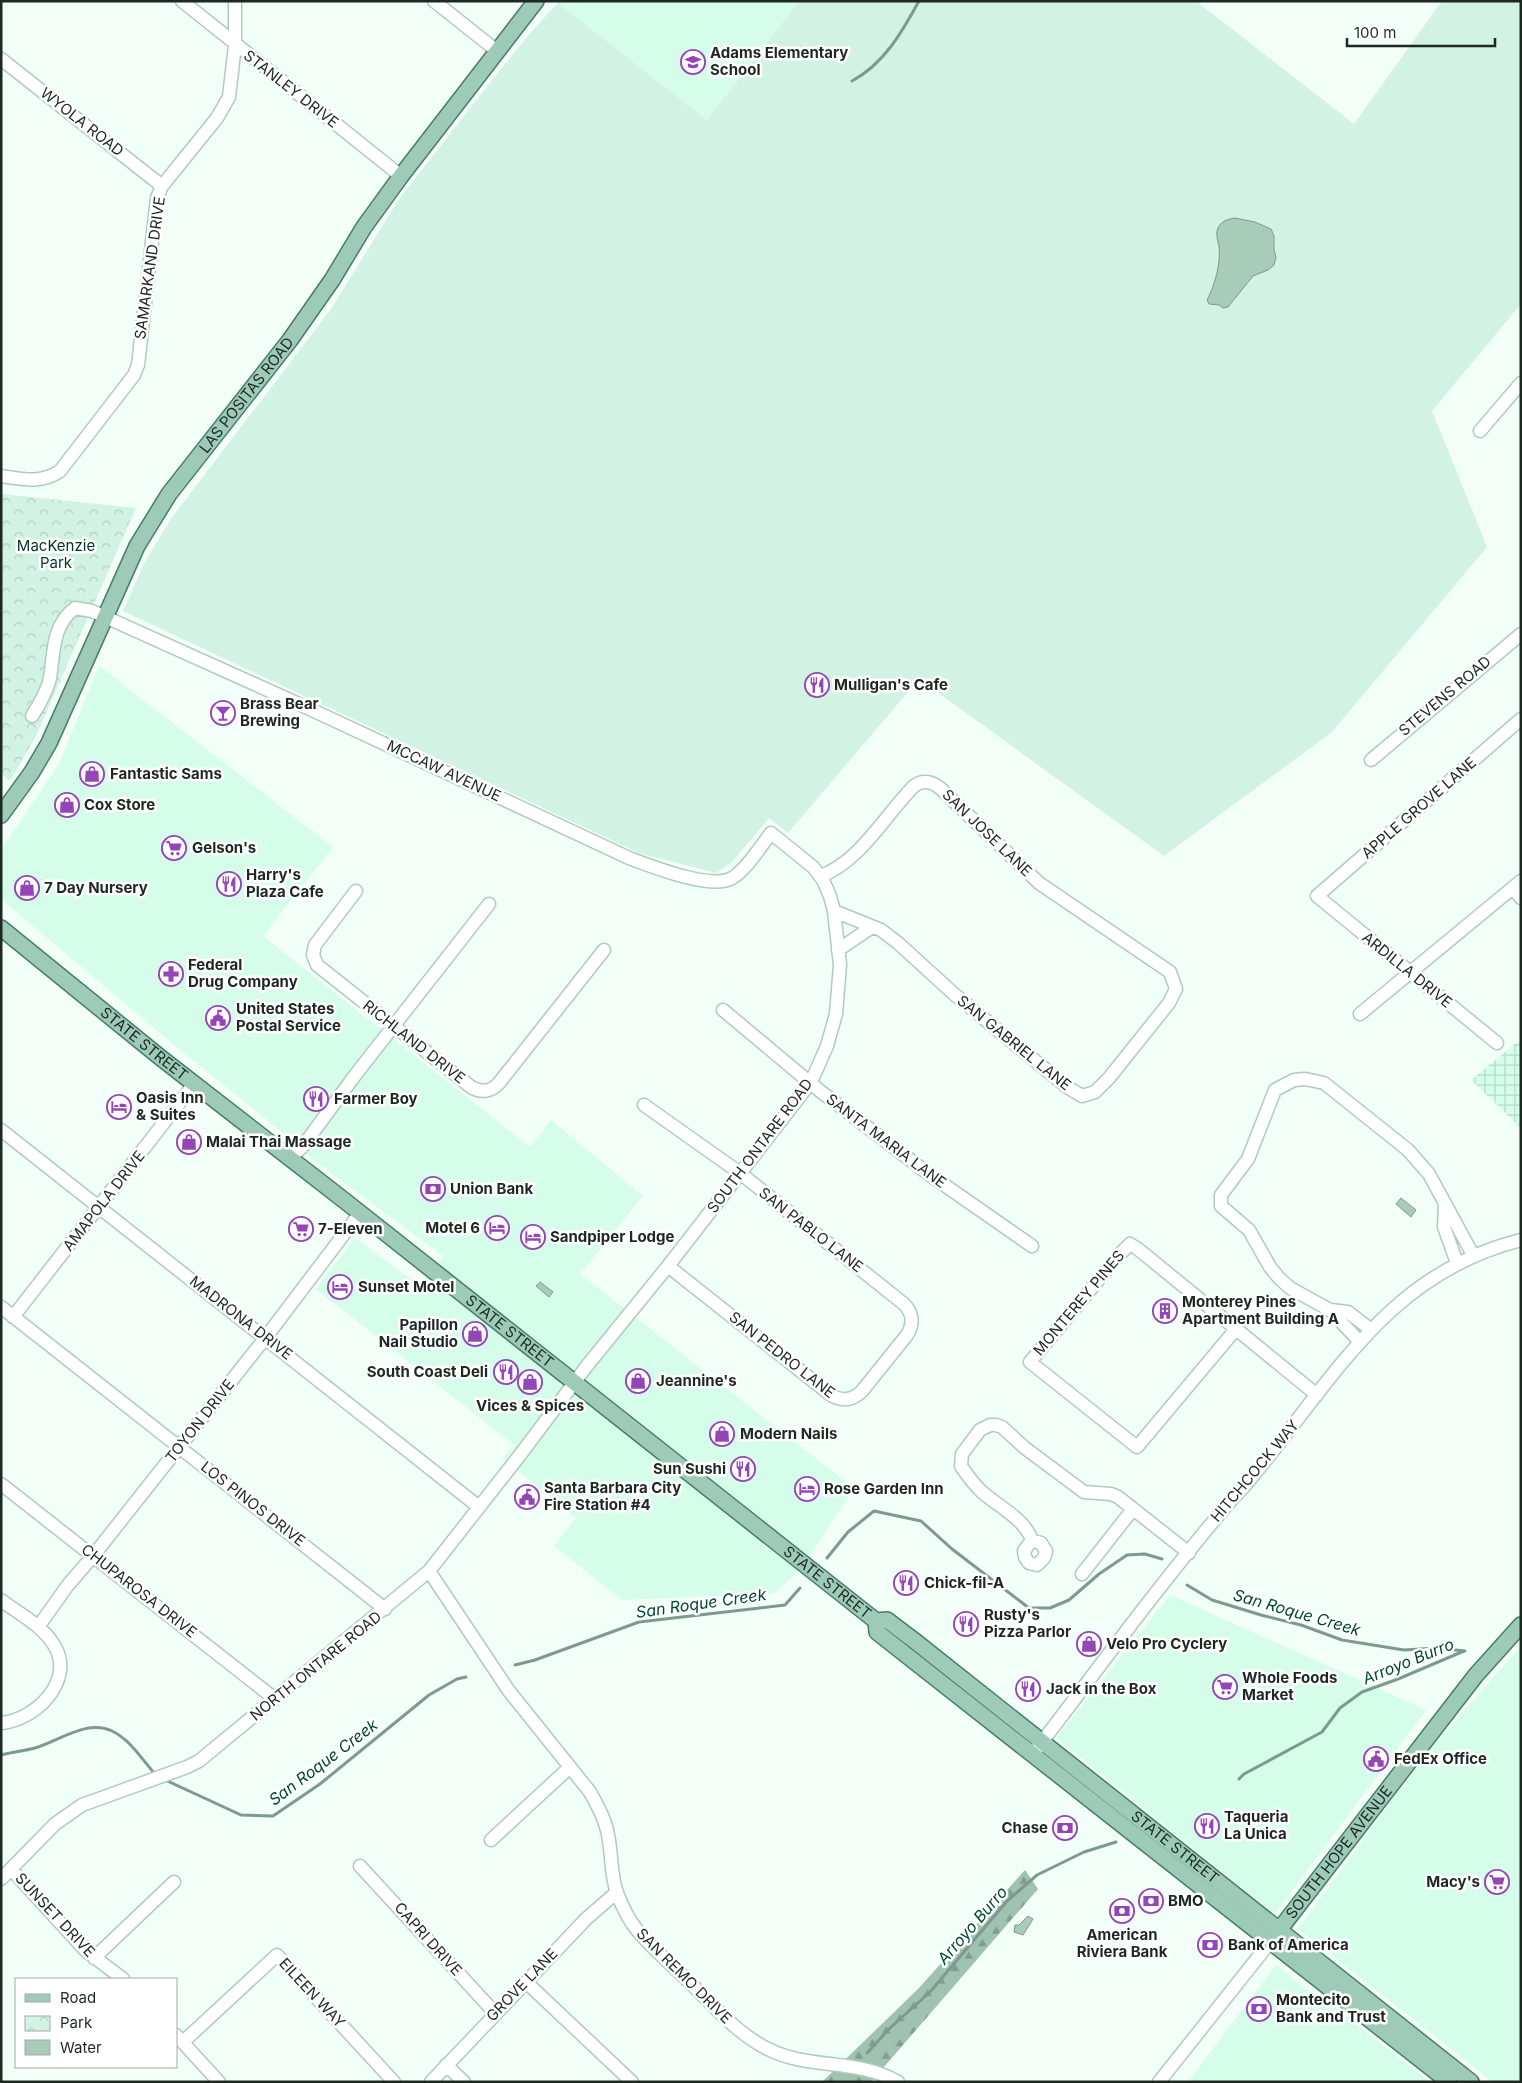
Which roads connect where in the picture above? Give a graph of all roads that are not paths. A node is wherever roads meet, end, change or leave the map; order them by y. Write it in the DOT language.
graph roads {
  1 [pos="182,1"];
  2 [pos="235,1"];
  3 [pos="434,1"];
  4 [pos="536,1"];
  5 [pos="235,45"];
  6 [pos="498,51"];
  7 [pos="1,59"];
  8 [pos="401,176"];
  9 [pos="162,186"];
  10 [pos="1521,383"];
  11 [pos="1480,431"];
  12 [pos="1,476"];
  13 [pos="107,617"];
  14 [pos="1521,634"];
  15 [pos="32,716"];
  16 [pos="1521,719"];
  17 [pos="1371,760"];
  18 [pos="1,815"];
  19 [pos="771,833"];
  20 [pos="820,876"];
  21 [pos="1518,889"];
  22 [pos="356,891"];
  23 [pos="1317,896"];
  24 [pos="489,904"];
  25 [pos="834,911"];
  26 [pos="872,927"];
  27 [pos="1,928"];
  28 [pos="604,950"];
  29 [pos="838,950"];
  30 [pos="1166,969"];
  31 [pos="1410,972"];
  32 [pos="723,1010"];
  33 [pos="1360,1014"];
  34 [pos="393,1026"];
  35 [pos="1497,1043"];
  36 [pos="811,1082"];
  37 [pos="194,1084"];
  38 [pos="644,1104"];
  39 [pos="1,1130"];
  40 [pos="290,1158"];
  41 [pos="740,1173"];
  42 [pos="1445,1204"];
  43 [pos="99,1207"];
  44 [pos="360,1213"];
  45 [pos="1521,1240"];
  46 [pos="1032,1246"];
  47 [pos="1473,1255"];
  48 [pos="1457,1263"];
  49 [pos="668,1266"];
  50 [pos="904,1304"];
  51 [pos="1,1308"];
  52 [pos="1330,1310"];
  53 [pos="13,1317"];
  54 [pos="1236,1329"];
  55 [pos="1370,1329"];
  56 [pos="266,1337"];
  57 [pos="1360,1342"];
  58 [pos="574,1382"];
  59 [pos="1317,1395"];
  60 [pos="180,1446"];
  61 [pos="1,1484"];
  62 [pos="479,1507"];
  63 [pos="1133,1509"];
  64 [pos="1032,1540"];
  65 [pos="1189,1552"];
  66 [pos="93,1556"];
  67 [pos="429,1572"];
  68 [pos="1082,1574"];
  69 [pos="1,1600"];
  70 [pos="385,1609"];
  71 [pos="876,1621"];
  72 [pos="1521,1625"];
  73 [pos="38,1627"];
  74 [pos="275,1699"];
  75 [pos="1,1723"];
  76 [pos="1043,1742"];
  77 [pos="1032,1755"];
  78 [pos="570,1767"];
  79 [pos="491,1840"];
  80 [pos="360,1866"];
  81 [pos="11,1869"];
  82 [pos="1,1879"];
  83 [pos="174,1882"];
  84 [pos="617,1892"];
  85 [pos="1275,1936"];
  86 [pos="94,1958"];
  87 [pos="122,1978"];
  88 [pos="526,1982"];
  89 [pos="495,2013"];
  90 [pos="180,2039"];
  91 [pos="446,2065"];
  92 [pos="219,2082"];
  93 [pos="394,2082"];
  94 [pos="431,2082"];
  95 [pos="464,2082"];
  96 [pos="632,2082"];
  97 [pos="898,2082"];
  98 [pos="1159,2082"];
  99 [pos="1449,2082"];
  100 [pos="1471,2082"];
  1 -- 5 [label="street, STANLEY DRIVE"];
  2 -- 5 [label="street, SAMARKAND DRIVE"];
  3 -- 6 [label="street"];
  4 -- 6 [label="main road, LAS POSITAS ROAD"];
  5 -- 8 [label="street, STANLEY DRIVE"];
  5 -- 9 [label="street, SAMARKAND DRIVE"];
  6 -- 8 [label="main road, LAS POSITAS ROAD"];
  7 -- 9 [label="street, WYOLA ROAD"];
  8 -- 13 [label="main road, LAS POSITAS ROAD"];
  9 -- 12 [label="street, SAMARKAND DRIVE"];
  10 -- 11 [label="street"];
  13 -- 15 [label="street, MCCAW AVENUE"];
  13 -- 18 [label="main road, LAS POSITAS ROAD"];
  13 -- 19 [label="street, MCCAW AVENUE"];
  14 -- 17 [label="street, STEVENS ROAD"];
  16 -- 23 [label="street, APPLE GROVE LANE"];
  19 -- 20 [label="street, SOUTH ONTARE ROAD"];
  20 -- 25 [label="street, SOUTH ONTARE ROAD"];
  20 -- 30 [label="street, SAN JOSE LANE"];
  21 -- 31 [label="street"];
  22 -- 34 [label="street, RICHLAND DRIVE"];
  23 -- 31 [label="street, ARDILLA DRIVE"];
  24 -- 34 [label="street"];
  25 -- 26 [label="street, SAN GABRIEL LANE"];
  25 -- 29 [label="street, SOUTH ONTARE ROAD"];
  26 -- 29 [label="street"];
  26 -- 30 [label="street, SAN GABRIEL LANE"];
  27 -- 37 [label="main road, STATE STREET"];
  28 -- 34 [label="street, RICHLAND DRIVE"];
  29 -- 36 [label="street, SOUTH ONTARE ROAD"];
  31 -- 33 [label="street"];
  31 -- 35 [label="street, ARDILLA DRIVE"];
  32 -- 36 [label="street, SANTA MARIA LANE"];
  34 -- 40 [label="street"];
  36 -- 41 [label="street, SOUTH ONTARE ROAD"];
  36 -- 46 [label="street, SANTA MARIA LANE"];
  37 -- 40 [label="main road, STATE STREET"];
  37 -- 43 [label="street, AMAPOLA DRIVE"];
  38 -- 41 [label="street, SAN PABLO LANE"];
  39 -- 43 [label="street, MADRONA DRIVE"];
  40 -- 44 [label="main road, STATE STREET"];
  41 -- 49 [label="street, SOUTH ONTARE ROAD"];
  41 -- 50 [label="street, SAN PABLO LANE"];
  42 -- 47 [label="street"];
  42 -- 48 [label="street"];
  42 -- 52 [label="street"];
  43 -- 53 [label="street, AMAPOLA DRIVE"];
  43 -- 56 [label="street, MADRONA DRIVE"];
  44 -- 56 [label="street, TOYON DRIVE"];
  44 -- 58 [label="main road, STATE STREET"];
  45 -- 47 [label="street, HITCHCOCK WAY"];
  47 -- 48 [label="street, HITCHCOCK WAY"];
  48 -- 55 [label="street, HITCHCOCK WAY"];
  49 -- 50 [label="street, SAN PEDRO LANE"];
  49 -- 58 [label="street, SOUTH ONTARE ROAD"];
  51 -- 53 [label="street, LOS PINOS DRIVE"];
  52 -- 55 [label="street"];
  52 -- 57 [label="street"];
  53 -- 60 [label="street, LOS PINOS DRIVE"];
  54 -- 54 [label="street, MONTEREY PINES"];
  54 -- 59 [label="street"];
  55 -- 57 [label="street, HITCHCOCK WAY"];
  56 -- 60 [label="street, TOYON DRIVE"];
  56 -- 62 [label="street, MADRONA DRIVE"];
  57 -- 59 [label="street, HITCHCOCK WAY"];
  58 -- 62 [label="street, NORTH ONTARE ROAD"];
  58 -- 71 [label="main road, STATE STREET"];
  59 -- 65 [label="street, HITCHCOCK WAY"];
  60 -- 66 [label="street, TOYON DRIVE"];
  60 -- 70 [label="street, LOS PINOS DRIVE"];
  61 -- 66 [label="street, CHUPAROSA DRIVE"];
  62 -- 67 [label="street, NORTH ONTARE ROAD"];
  63 -- 64 [label="street"];
  63 -- 65 [label="street"];
  63 -- 68 [label="street"];
  65 -- 76 [label="street, HITCHCOCK WAY"];
  66 -- 73 [label="street, TOYON DRIVE"];
  66 -- 74 [label="street, CHUPAROSA DRIVE"];
  67 -- 70 [label="street, NORTH ONTARE ROAD"];
  67 -- 78 [label="street, SAN REMO DRIVE"];
  69 -- 73 [label="street"];
  70 -- 74 [label="street, NORTH ONTARE ROAD"];
  71 -- 76 [label="main road, STATE STREET"];
  71 -- 77 [label="main road, STATE STREET"];
  72 -- 85 [label="main road, SOUTH HOPE AVENUE"];
  73 -- 75 [label="street"];
  74 -- 81 [label="street, NORTH ONTARE ROAD"];
  76 -- 77 [label="street, HITCHCOCK WAY"];
  76 -- 85 [label="main road, STATE STREET"];
  77 -- 85 [label="main road, STATE STREET"];
  78 -- 79 [label="street"];
  78 -- 84 [label="street, SAN REMO DRIVE"];
  80 -- 89 [label="street, CAPRI DRIVE"];
  81 -- 82 [label="street, NORTH ONTARE ROAD"];
  81 -- 86 [label="street, SUNSET DRIVE"];
  83 -- 86 [label="street"];
  84 -- 88 [label="street, GROVE LANE"];
  84 -- 97 [label="street, SAN REMO DRIVE"];
  85 -- 98 [label="street"];
  85 -- 99 [label="main road, STATE STREET"];
  85 -- 100 [label="main road, STATE STREET"];
  86 -- 87 [label="street, SUNSET DRIVE"];
  88 -- 89 [label="street, GROVE LANE"];
  88 -- 96 [label="street"];
  89 -- 91 [label="street, GROVE LANE"];
  90 -- 92 [label="street"];
  90 -- 93 [label="street, EILEEN WAY"];
  91 -- 94 [label="street, GROVE LANE"];
  91 -- 95 [label="street"];
}
